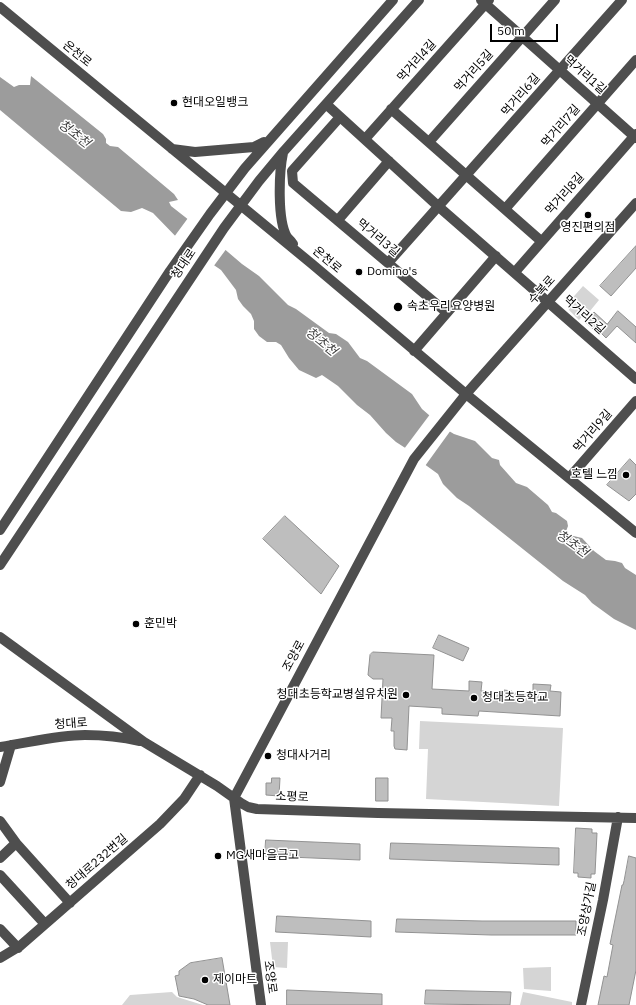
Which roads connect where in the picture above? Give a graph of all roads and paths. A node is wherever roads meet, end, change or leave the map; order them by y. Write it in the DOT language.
graph roads {
  1 [pos="393,0"];
  2 [pos="418,0"];
  3 [pos="555,0"];
  4 [pos="622,0"];
  5 [pos="485,1"];
  6 [pos="0,8"];
  7 [pos="522,37"];
  8 [pos="636,60"];
  9 [pos="560,70"];
  10 [pos="326,104"];
  11 [pos="598,104"];
  12 [pos="392,109"];
  13 [pos="340,117"];
  14 [pos="635,137"];
  15 [pos="271,138"];
  16 [pos="365,139"];
  17 [pos="429,142"];
  18 [pos="172,149"];
  19 [pos="284,152"];
  20 [pos="389,161"];
  21 [pos="467,175"];
  22 [pos="226,192"];
  23 [pos="636,203"];
  24 [pos="241,205"];
  25 [pos="439,206"];
  26 [pos="505,209"];
  27 [pos="338,220"];
  28 [pos="541,241"];
  29 [pos="496,256"];
  30 [pos="388,263"];
  31 [pos="312,264"];
  32 [pos="515,272"];
  33 [pos="549,302"];
  34 [pos="446,312"];
  35 [pos="414,351"];
  36 [pos="636,379"];
  37 [pos="466,394"];
  38 [pos="636,401"];
  39 [pos="569,478"];
  40 [pos="635,529"];
  41 [pos="0,530"];
  42 [pos="0,565"];
  43 [pos="0,637"];
  44 [pos="144,742"];
  45 [pos="11,745"];
  46 [pos="0,747"];
  47 [pos="200,775"];
  48 [pos="0,782"];
  49 [pos="234,798"];
  50 [pos="618,817"];
  51 [pos="636,818"];
  52 [pos="0,821"];
  53 [pos="16,843"];
  54 [pos="0,858"];
  55 [pos="0,875"];
  56 [pos="70,903"];
  57 [pos="45,924"];
  58 [pos="0,929"];
  59 [pos="18,948"];
  60 [pos="0,958"];
  61 [pos="261,1005"];
  62 [pos="581,1005"];
  1 -- 15 [label="street, 청대로"];
  2 -- 10 [label="street, 청대로"];
  3 -- 7 [label="street, 먹거리5길"];
  4 -- 9 [label="street, 먹거리6길"];
  5 -- 7 [label="street, 먹거리1길"];
  5 -- 12 [label="street, 먹거리4길"];
  6 -- 18 [label="street, 온천로"];
  7 -- 9 [label="street, 먹거리1길"];
  7 -- 17 [label="street, 먹거리5길"];
  8 -- 11 [label="street, 먹거리7길"];
  9 -- 11 [label="street, 먹거리1길"];
  9 -- 21 [label="street, 먹거리6길"];
  10 -- 13 [label="street, 먹거리2길"];
  10 -- 19 [label="street, 청대로"];
  11 -- 14 [label="street, 먹거리1길"];
  11 -- 26 [label="street, 먹거리7길"];
  12 -- 16 [label="street, 먹거리4길"];
  12 -- 17 [label="street"];
  13 -- 16 [label="street, 먹거리2길"];
  13 -- 27 [label="street, 먹거리3길"];
  14 -- 28 [label="street, 먹거리8길"];
  15 -- 18 [label="street"];
  15 -- 22 [label="street, 청대로"];
  16 -- 20 [label="street, 먹거리2길"];
  17 -- 21 [label="street"];
  18 -- 22 [label="street, 온천로"];
  19 -- 24 [label="street, 청대로"];
  19 -- 31 [label="street"];
  20 -- 25 [label="street, 먹거리2길"];
  20 -- 27 [label="street"];
  21 -- 25 [label="street, 먹거리6길"];
  21 -- 26 [label="street"];
  22 -- 24 [label="street, 온천로"];
  22 -- 41 [label="street, 청대로"];
  23 -- 33 [label="street, 수복로"];
  24 -- 31 [label="street, 온천로"];
  24 -- 42 [label="street, 청대로"];
  25 -- 29 [label="street, 먹거리2길"];
  25 -- 30 [label="street"];
  26 -- 28 [label="street"];
  27 -- 30 [label="street, 먹거리3길"];
  28 -- 32 [label="street, 먹거리8길"];
  29 -- 32 [label="street, 먹거리2길"];
  29 -- 34 [label="street"];
  30 -- 34 [label="street, 먹거리3길"];
  31 -- 35 [label="street, 온천로"];
  32 -- 33 [label="street, 먹거리2길"];
  33 -- 36 [label="street, 먹거리2길"];
  33 -- 37 [label="street, 수복로"];
  34 -- 35 [label="street"];
  35 -- 37 [label="street, 온천로"];
  37 -- 39 [label="street, 온천로"];
  37 -- 49 [label="street, 조양로"];
  38 -- 39 [label="street, 먹거리9길"];
  39 -- 40 [label="street, 온천로"];
  43 -- 44 [label="street, 소평로"];
  44 -- 45 [label="street, 청대로"];
  44 -- 47 [label="street, 소평로"];
  45 -- 46 [label="street, 청대로"];
  45 -- 48 [label="street"];
  47 -- 49 [label="street, 소평로"];
  47 -- 56 [label="street, 청대로232번길"];
  49 -- 50 [label="street, 소평로"];
  49 -- 61 [label="street, 조양로"];
  50 -- 51 [label="street, 소평로"];
  50 -- 62 [label="street, 조양상가길"];
  52 -- 53 [label="street"];
  53 -- 54 [label="street"];
  53 -- 56 [label="street"];
  55 -- 57 [label="street"];
  56 -- 57 [label="street, 청대로232번길"];
  57 -- 59 [label="street, 청대로232번길"];
  58 -- 59 [label="street"];
  59 -- 60 [label="street, 청대로232번길"];
}
